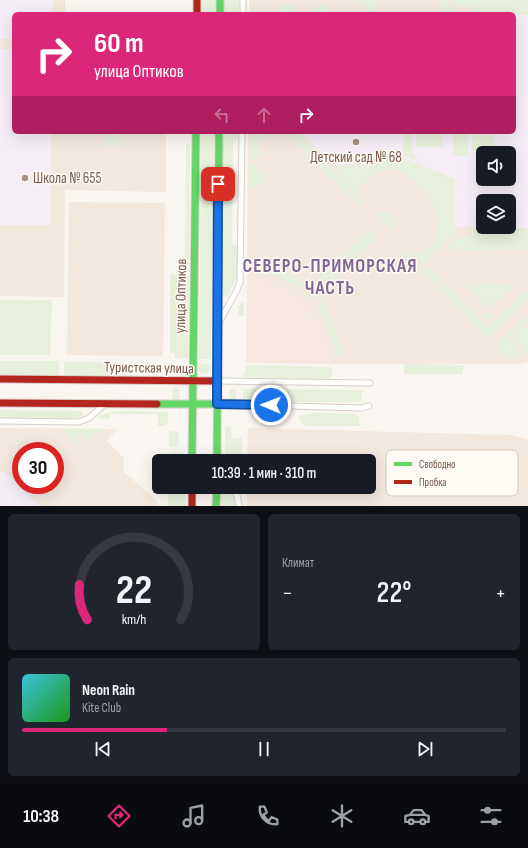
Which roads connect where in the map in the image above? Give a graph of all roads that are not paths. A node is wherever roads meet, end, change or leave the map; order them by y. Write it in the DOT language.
graph roads {
  1 [pos="197,0"];
  2 [pos="220,0"];
  3 [pos="243,0"];
  4 [pos="197,12"];
  5 [pos="220,12"];
  6 [pos="243,12"];
  7 [pos="196,134"];
  8 [pos="219,134"];
  9 [pos="242,134"];
  10 [pos="217,324"];
  11 [pos="0,379"];
  12 [pos="193,381"];
  13 [pos="217,381"];
  14 [pos="370,383"];
  15 [pos="0,403"];
  16 [pos="105,404"];
  17 [pos="192,404"];
  18 [pos="217,404"];
  19 [pos="369,406"];
  20 [pos="0,421"];
  21 [pos="192,454"];
  22 [pos="217,454"];
  23 [pos="192,494"];
  24 [pos="216,494"];
  25 [pos="237,494"];
  26 [pos="192,506"];
  27 [pos="216,506"];
  28 [pos="239,506"];
  1 -- 4 [label="street"];
  2 -- 5 [label="street"];
  3 -- 6 [label="street"];
  7 -- 12 [label="street, улица Оптиков"];
  8 -- 10 [label="street"];
  9 -- 10 [label="street"];
  10 -- 13 [label="street"];
  11 -- 12 [label="street, Туристская улица"];
  12 -- 13 [label="street, Туристская улица"];
  12 -- 17 [label="street, улица Оптиков"];
  13 -- 14 [label="street, Туристская улица"];
  13 -- 18 [label="street"];
  15 -- 16 [label="street"];
  16 -- 17 [label="street"];
  16 -- 20 [label="street"];
  17 -- 18 [label="street"];
  17 -- 21 [label="street, улица Оптиков"];
  18 -- 19 [label="street"];
  18 -- 22 [label="street"];
  23 -- 26 [label="street"];
  24 -- 27 [label="street"];
  25 -- 28 [label="street"];
}
